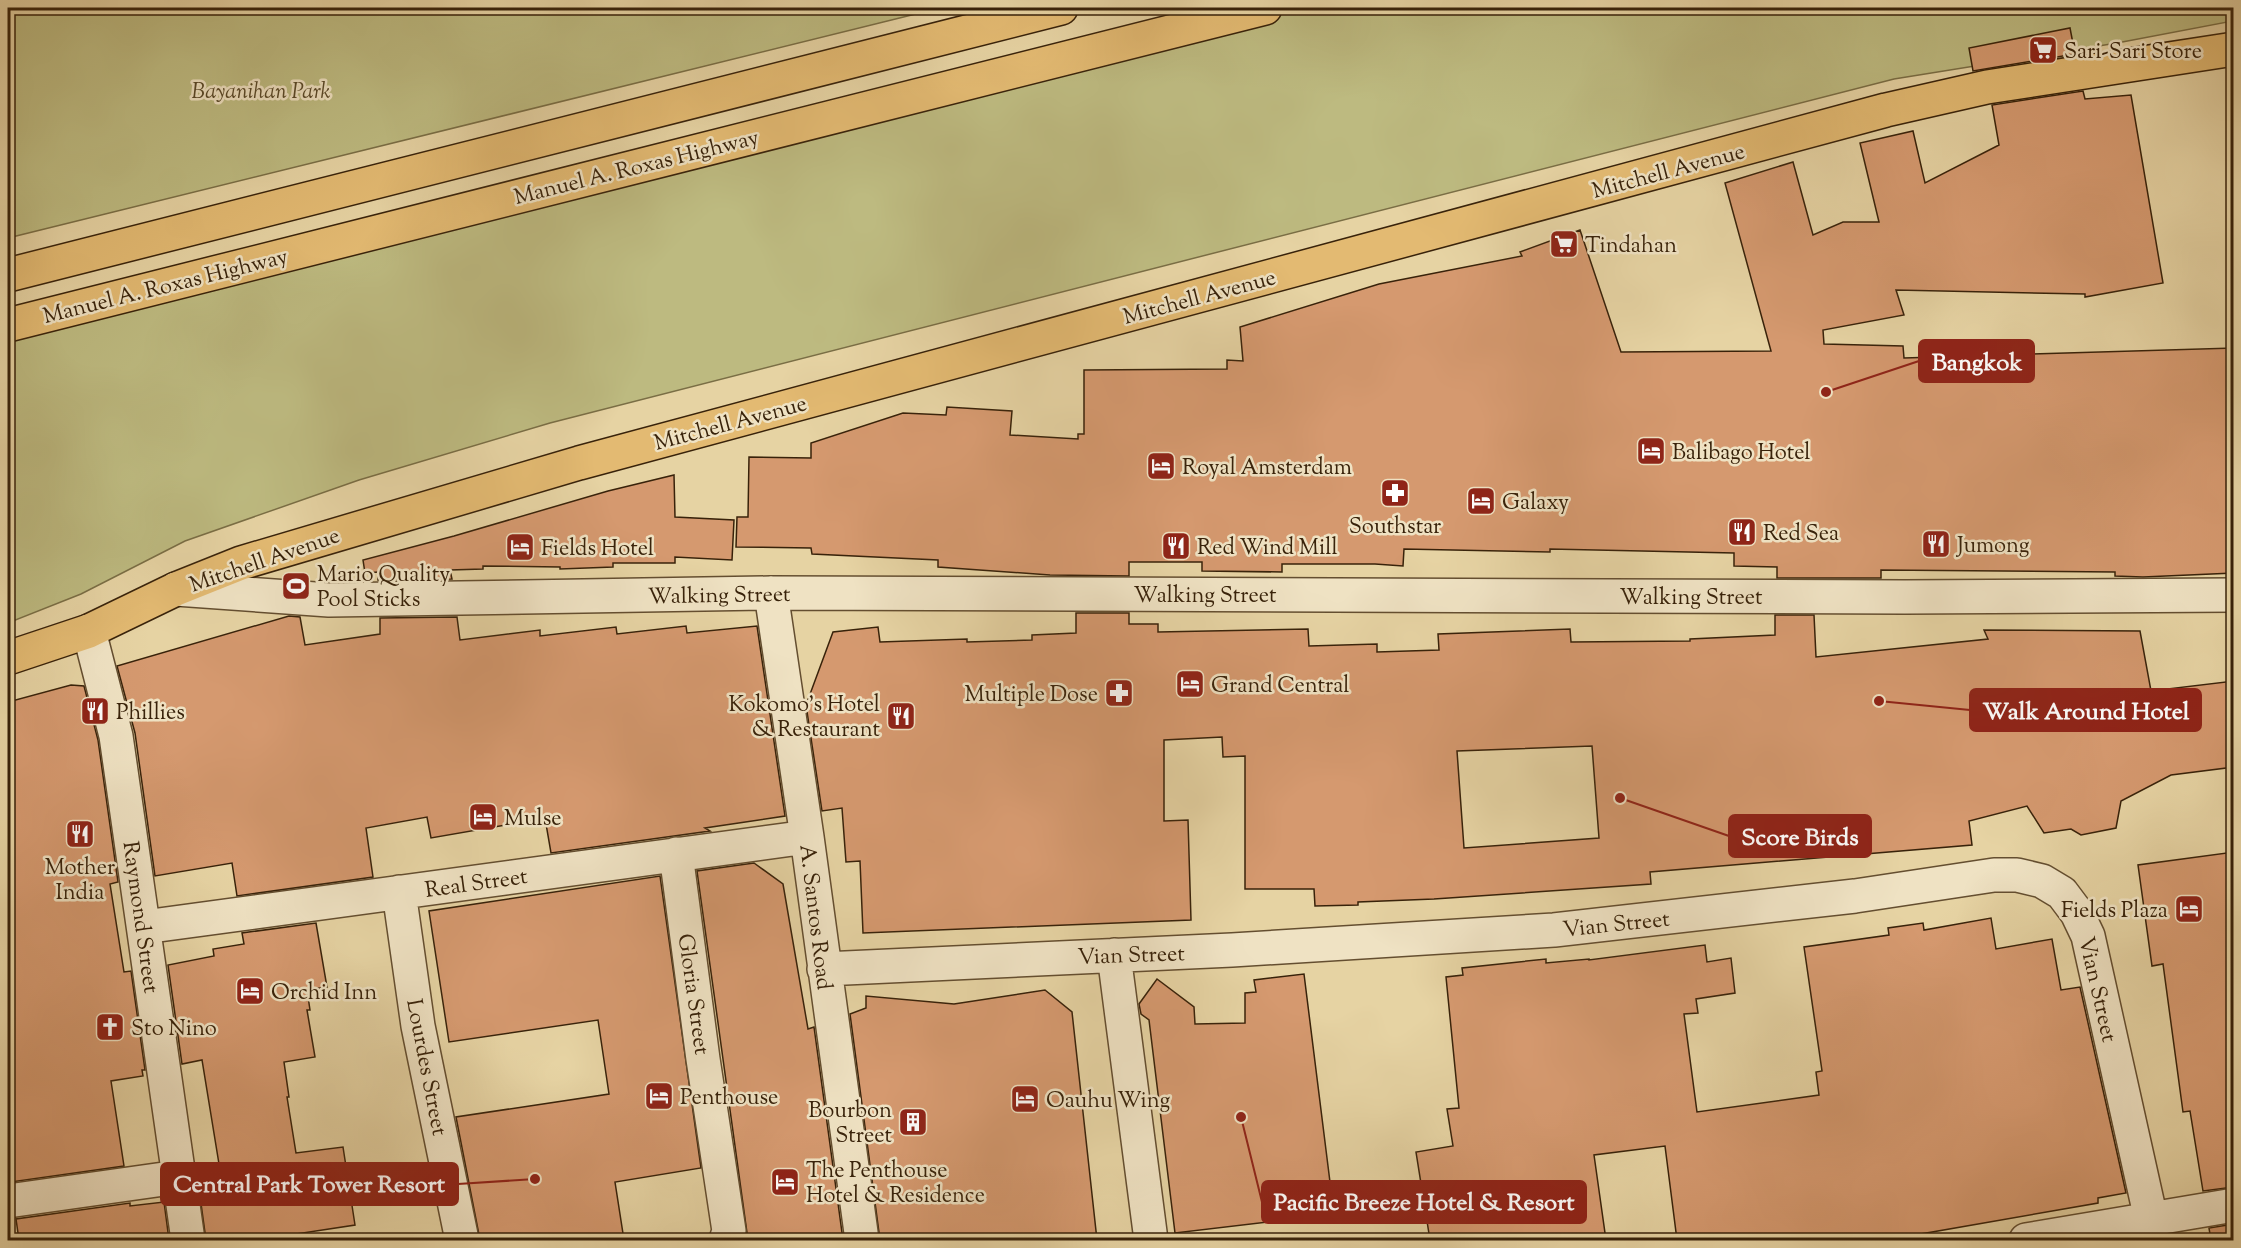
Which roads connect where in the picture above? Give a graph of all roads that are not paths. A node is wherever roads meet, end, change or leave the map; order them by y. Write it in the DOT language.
graph roads {
  1 [pos="1060,8"];
  2 [pos="1265,8"];
  3 [pos="2234,49"];
  4 [pos="8,275"];
  5 [pos="8,325"];
  6 [pos="176,589"];
  7 [pos="771,593"];
  8 [pos="2234,595"];
  9 [pos="90,631"];
  10 [pos="8,658"];
  11 [pos="807,837"];
  12 [pos="676,854"];
  13 [pos="399,892"];
  14 [pos="144,927"];
  15 [pos="1114,955"];
  16 [pos="824,969"];
  17 [pos="178,1177"];
  18 [pos="8,1201"];
  19 [pos="2234,1205"];
  20 [pos="2151,1219"];
  21 [pos="188,1240"];
  22 [pos="462,1240"];
  23 [pos="726,1240"];
  24 [pos="862,1240"];
  25 [pos="1151,1240"];
  26 [pos="2026,1240"];
  1 -- 4 [label="main road"];
  2 -- 5 [label="main road, Manuel A. Roxas Highway"];
  3 -- 6 [label="main road, Mitchell Avenue"];
  6 -- 7 [label="street, Walking Street"];
  6 -- 9 [label="main road, Mitchell Avenue"];
  7 -- 8 [label="street, Walking Street"];
  7 -- 11 [label="street, A. Santos Road"];
  9 -- 10 [label="main road, Mitchell Avenue"];
  9 -- 14 [label="street, Raymond Street"];
  11 -- 12 [label="street, Real Street"];
  11 -- 16 [label="street, A. Santos Road"];
  12 -- 13 [label="street, Real Street"];
  12 -- 23 [label="street, Gloria Street"];
  13 -- 14 [label="street, Real Street"];
  13 -- 22 [label="street, Lourdes Street"];
  14 -- 17 [label="street, Raymond Street"];
  15 -- 16 [label="street, Vian Street"];
  15 -- 20 [label="street, Vian Street"];
  15 -- 25 [label="street"];
  16 -- 24 [label="street, A. Santos Road"];
  17 -- 18 [label="street"];
  17 -- 21 [label="street, Raymond Street"];
  19 -- 20 [label="street"];
  20 -- 26 [label="street"];
}
